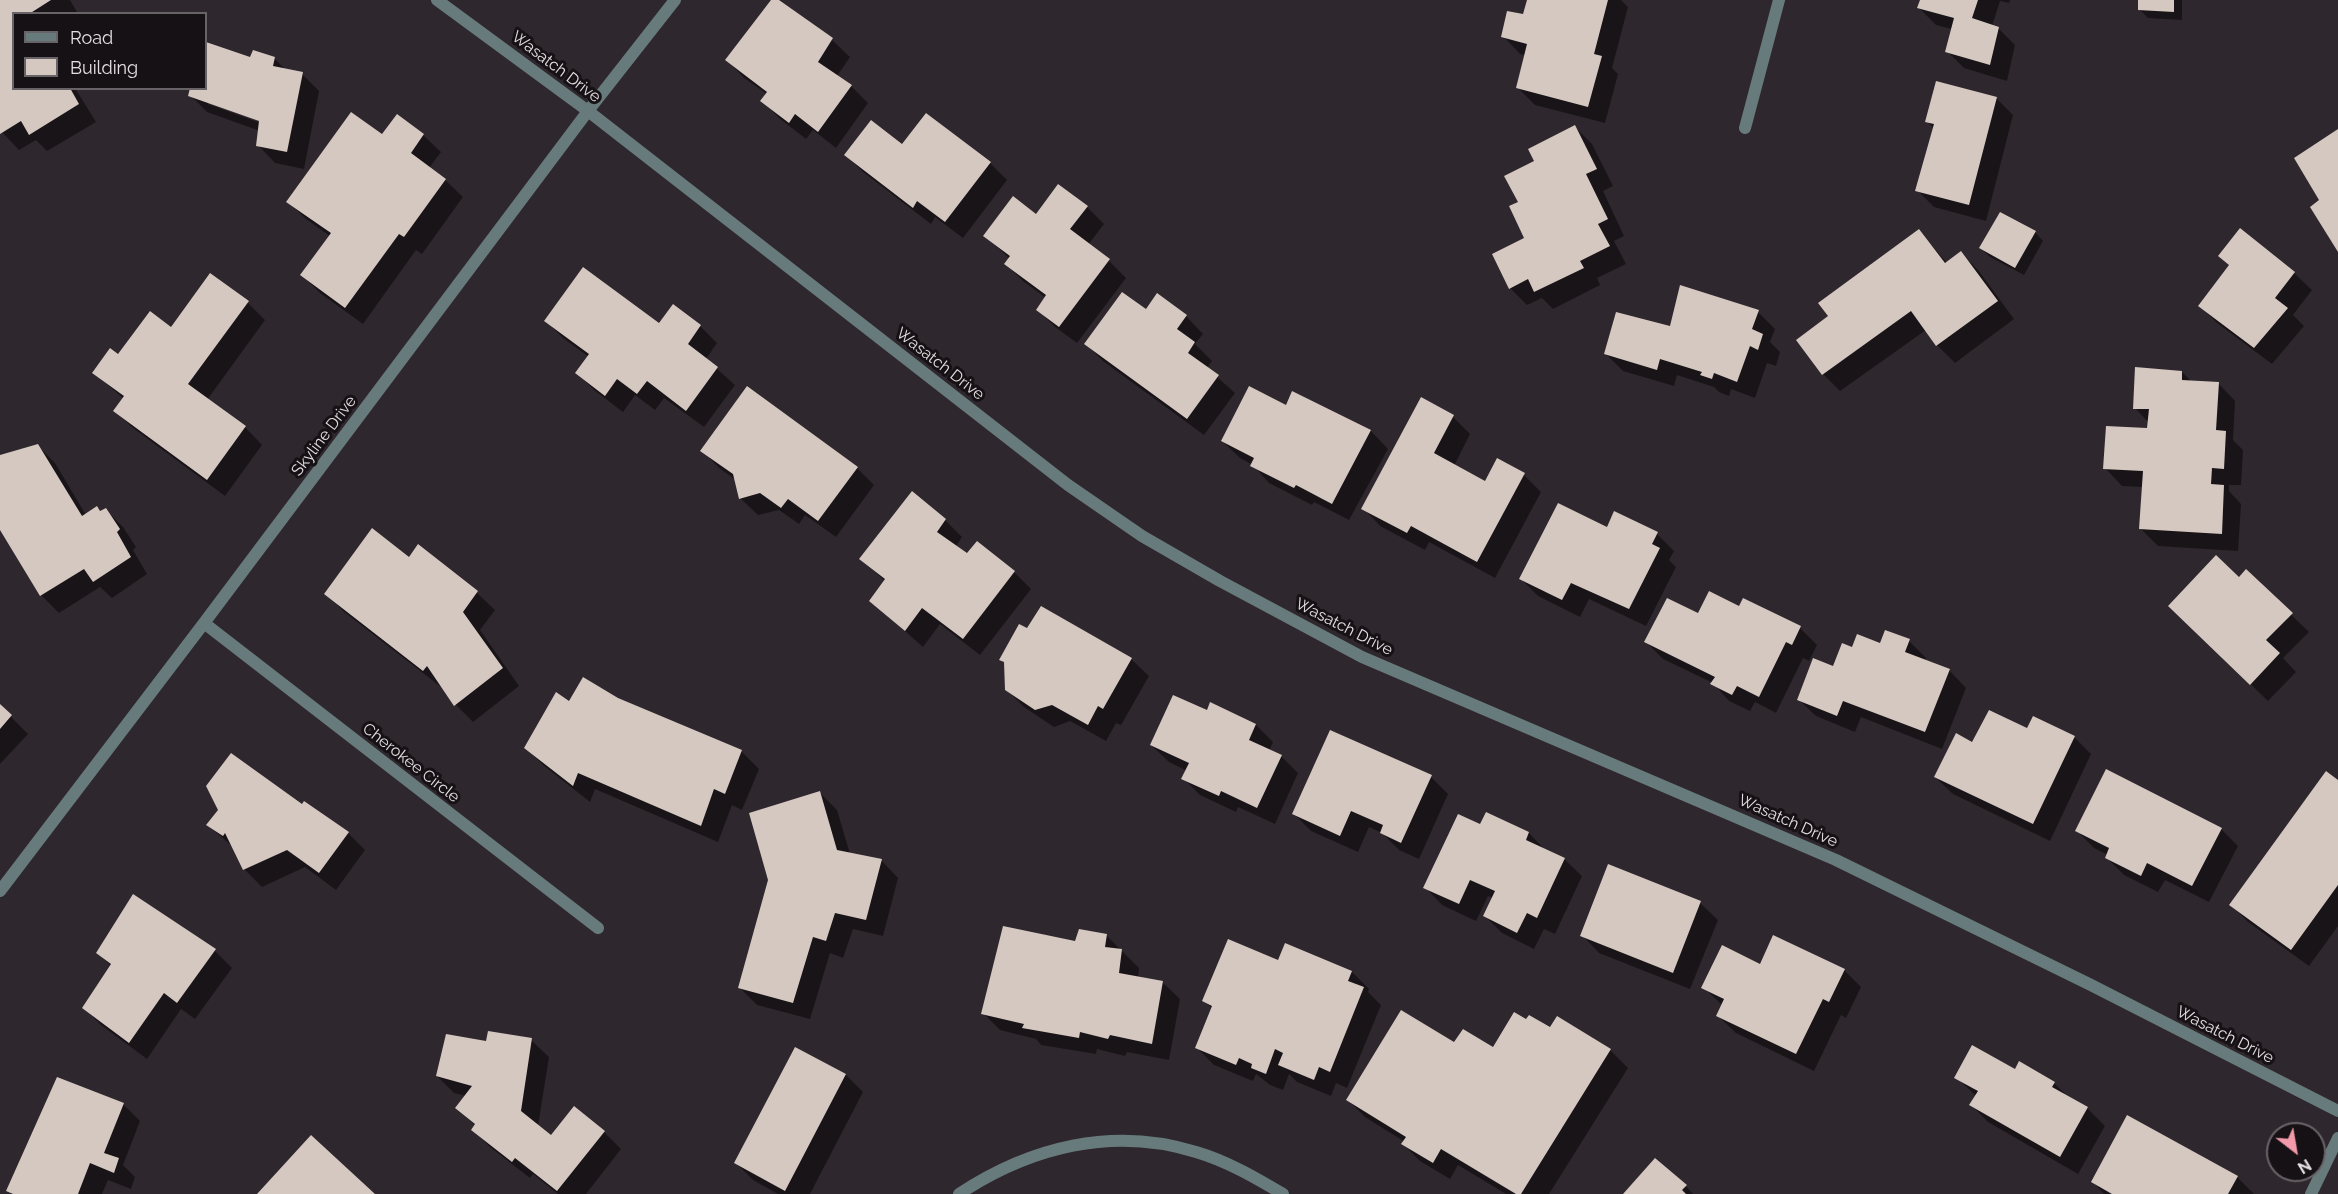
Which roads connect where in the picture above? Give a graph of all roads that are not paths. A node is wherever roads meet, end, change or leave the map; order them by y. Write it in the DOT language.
graph roads {
  1 [pos="437,0"];
  2 [pos="675,0"];
  3 [pos="1779,0"];
  4 [pos="588,111"];
  5 [pos="1745,128"];
  6 [pos="204,623"];
  7 [pos="0,891"];
  8 [pos="598,928"];
  9 [pos="2338,1112"];
  10 [pos="2338,1138"];
  11 [pos="959,1194"];
  12 [pos="1283,1194"];
  13 [pos="2311,1194"];
  1 -- 4 [label="street, Wasatch Drive"];
  2 -- 4 [label="street, Skyline Drive"];
  3 -- 5 [label="street"];
  4 -- 6 [label="street, Skyline Drive"];
  4 -- 9 [label="street, Wasatch Drive"];
  6 -- 7 [label="street, Skyline Drive"];
  6 -- 8 [label="street, Cherokee Circle"];
  10 -- 13 [label="street"];
  11 -- 12 [label="street"];
}
